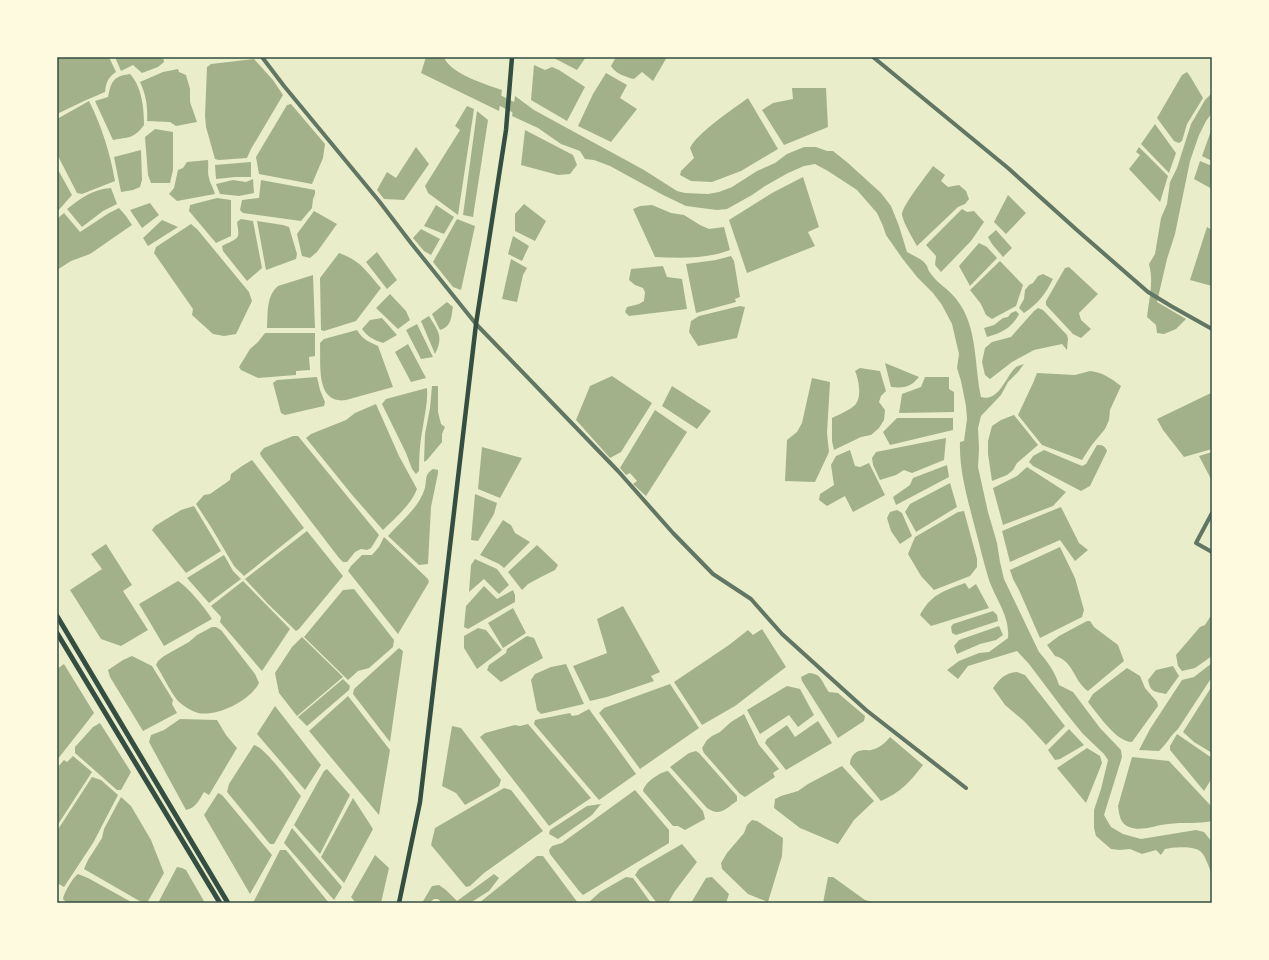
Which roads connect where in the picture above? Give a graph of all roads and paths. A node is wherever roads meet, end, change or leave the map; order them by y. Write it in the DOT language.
graph roads {
  1 [pos="262,57"];
  2 [pos="512,57"];
  3 [pos="873,57"];
  4 [pos="476,324"];
  5 [pos="1212,329"];
  6 [pos="1212,513"];
  7 [pos="1212,552"];
  8 [pos="57,616"];
  9 [pos="57,633"];
  10 [pos="966,788"];
  11 [pos="220,903"];
  12 [pos="228,903"];
  13 [pos="399,903"];
  1 -- 4 [label="street"];
  2 -- 4 [label="main road"];
  3 -- 5 [label="street"];
  4 -- 10 [label="street"];
  4 -- 13 [label="main road"];
  6 -- 7 [label="street"];
  8 -- 12 [label="main road"];
  9 -- 11 [label="main road"];
}
